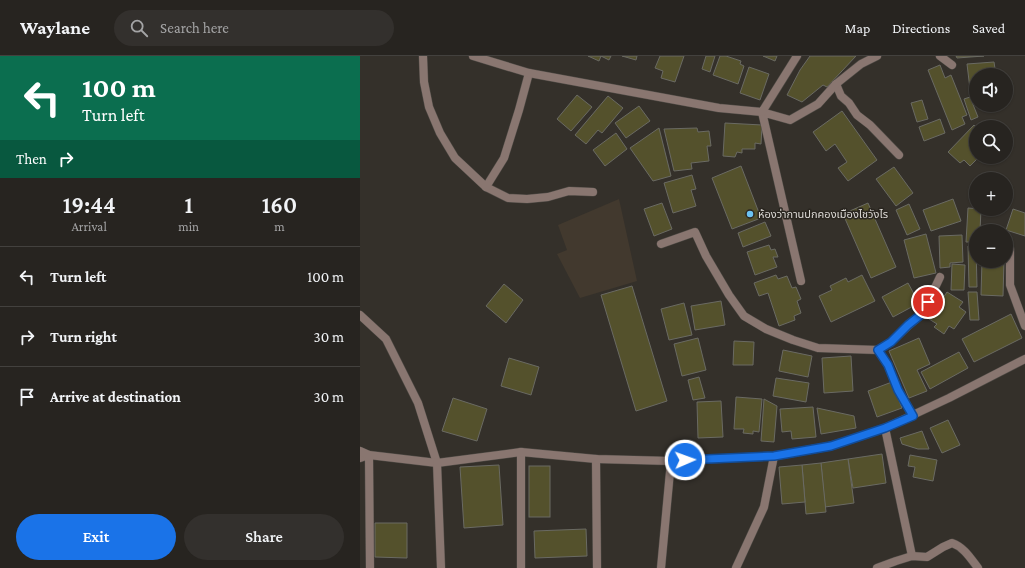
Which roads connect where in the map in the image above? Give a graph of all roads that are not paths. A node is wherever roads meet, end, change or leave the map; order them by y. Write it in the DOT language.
graph roads {
  1 [pos="423,56"];
  2 [pos="473,56"];
  3 [pos="797,56"];
  4 [pos="877,56"];
  5 [pos="940,56"];
  6 [pos="952,65"];
  7 [pos="529,73"];
  8 [pos="836,84"];
  9 [pos="762,112"];
  10 [pos="899,155"];
  11 [pos="486,187"];
  12 [pos="593,192"];
  13 [pos="661,244"];
  14 [pos="1010,268"];
  15 [pos="940,277"];
  16 [pos="800,280"];
  17 [pos="360,315"];
  18 [pos="1025,326"];
  19 [pos="878,350"];
  20 [pos="1025,358"];
  21 [pos="913,416"];
  22 [pos="885,428"];
  23 [pos="360,451"];
  24 [pos="521,452"];
  25 [pos="369,455"];
  26 [pos="774,456"];
  27 [pos="360,458"];
  28 [pos="596,460"];
  29 [pos="670,460"];
  30 [pos="437,463"];
  31 [pos="912,556"];
  32 [pos="370,568"];
  33 [pos="441,568"];
  34 [pos="521,568"];
  35 [pos="597,568"];
  36 [pos="661,568"];
  37 [pos="736,568"];
  38 [pos="876,568"];
  39 [pos="978,568"];
  1 -- 11 [label="street"];
  2 -- 7 [label="street"];
  3 -- 9 [label="street"];
  4 -- 8 [label="street"];
  5 -- 6 [label="street"];
  7 -- 9 [label="street"];
  7 -- 11 [label="street"];
  8 -- 9 [label="street"];
  8 -- 10 [label="street"];
  9 -- 16 [label="street"];
  11 -- 12 [label="street"];
  13 -- 19 [label="street"];
  14 -- 18 [label="street"];
  15 -- 19 [label="street"];
  17 -- 30 [label="street"];
  19 -- 21 [label="street"];
  20 -- 21 [label="street"];
  21 -- 22 [label="street"];
  22 -- 26 [label="street"];
  22 -- 31 [label="street"];
  23 -- 25 [label="street"];
  24 -- 28 [label="street"];
  24 -- 30 [label="street"];
  24 -- 34 [label="street"];
  25 -- 27 [label="street"];
  25 -- 30 [label="street"];
  25 -- 32 [label="street"];
  26 -- 29 [label="street"];
  26 -- 37 [label="street"];
  28 -- 29 [label="street"];
  28 -- 35 [label="street"];
  29 -- 36 [label="street"];
  30 -- 33 [label="street"];
  31 -- 38 [label="street"];
  31 -- 39 [label="street"];
}
